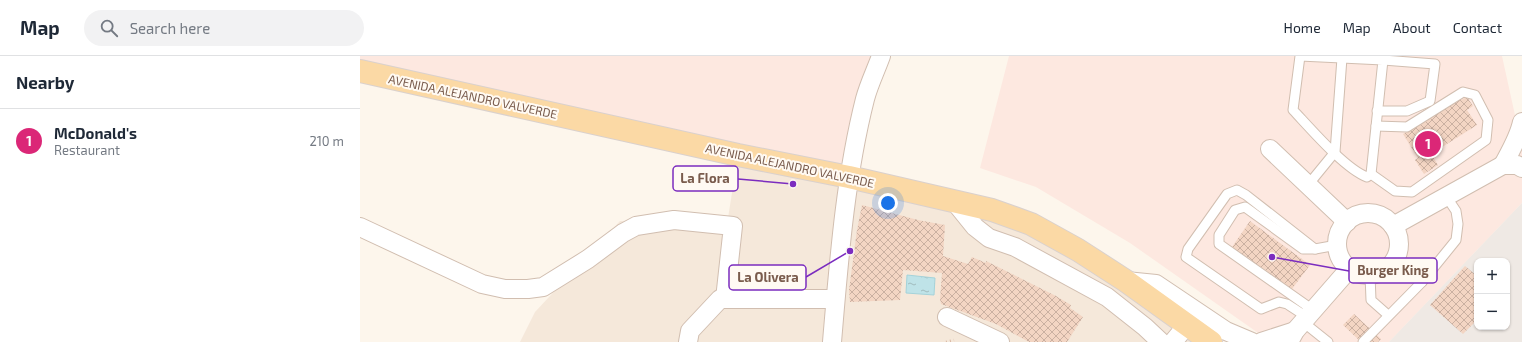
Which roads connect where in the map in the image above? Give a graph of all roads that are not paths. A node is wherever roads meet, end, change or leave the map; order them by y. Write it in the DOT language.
graph roads {
  1 [pos="881,56"];
  2 [pos="1342,58"];
  3 [pos="1383,60"];
  4 [pos="360,71"];
  5 [pos="1377,111"];
  6 [pos="1522,122"];
  7 [pos="1376,126"];
  8 [pos="1270,149"];
  9 [pos="1335,152"];
  10 [pos="1503,165"];
  11 [pos="1522,168"];
  12 [pos="1371,174"];
  13 [pos="849,177"];
  14 [pos="1308,185"];
  15 [pos="1446,196"];
  16 [pos="954,201"];
  17 [pos="1347,222"];
  18 [pos="1393,226"];
  19 [pos="360,227"];
  20 [pos="1338,245"];
  21 [pos="1315,249"];
  22 [pos="1393,262"];
  23 [pos="1350,268"];
  24 [pos="1370,275"];
  25 [pos="1126,281"];
  26 [pos="1422,282"];
  27 [pos="725,299"];
  28 [pos="835,299"];
  29 [pos="1388,315"];
  30 [pos="947,318"];
  31 [pos="1187,325"];
  32 [pos="1301,325"];
  33 [pos="688,342"];
  34 [pos="832,342"];
  35 [pos="1000,342"];
  36 [pos="1161,342"];
  37 [pos="1173,342"];
  38 [pos="1211,342"];
  39 [pos="1252,342"];
  40 [pos="1261,342"];
  41 [pos="1328,342"];
  42 [pos="1362,342"];
  1 -- 13 [label="street"];
  2 -- 3 [label="lane"];
  2 -- 9 [label="lane"];
  2 -- 9 [label="lane"];
  3 -- 5 [label="lane"];
  3 -- 5 [label="lane"];
  4 -- 13 [label="main road, AVENIDA ALEJANDRO VALVERDE"];
  5 -- 7 [label="lane"];
  6 -- 10 [label="street"];
  7 -- 12 [label="lane"];
  7 -- 12 [label="lane"];
  8 -- 14 [label="street"];
  9 -- 12 [label="lane"];
  9 -- 14 [label="lane"];
  10 -- 11 [label="street"];
  10 -- 15 [label="street"];
  13 -- 16 [label="main road, AVENIDA ALEJANDRO VALVERDE"];
  13 -- 28 [label="street"];
  14 -- 17 [label="street"];
  15 -- 18 [label="street"];
  15 -- 26 [label="lane"];
  16 -- 25 [label="main road, AVENIDA ALEJANDRO VALVERDE"];
  16 -- 36 [label="street"];
  17 -- 18 [label="street"];
  17 -- 20 [label="street"];
  18 -- 22 [label="street"];
  19 -- 27 [label="street"];
  20 -- 21 [label="lane"];
  20 -- 23 [label="street"];
  21 -- 32 [label="lane"];
  21 -- 32 [label="lane"];
  22 -- 24 [label="street"];
  22 -- 26 [label="lane"];
  23 -- 24 [label="street"];
  23 -- 32 [label="street"];
  24 -- 29 [label="lane"];
  25 -- 31 [label="main road, AVENIDA ALEJANDRO VALVERDE"];
  25 -- 39 [label="street"];
  26 -- 29 [label="lane"];
  27 -- 28 [label="street"];
  27 -- 33 [label="street"];
  28 -- 34 [label="street"];
  29 -- 42 [label="lane"];
  30 -- 35 [label="street"];
  31 -- 37 [label="street"];
  31 -- 38 [label="main road, AVENIDA ALEJANDRO VALVERDE"];
  32 -- 40 [label="street"];
  32 -- 41 [label="lane"];
}
